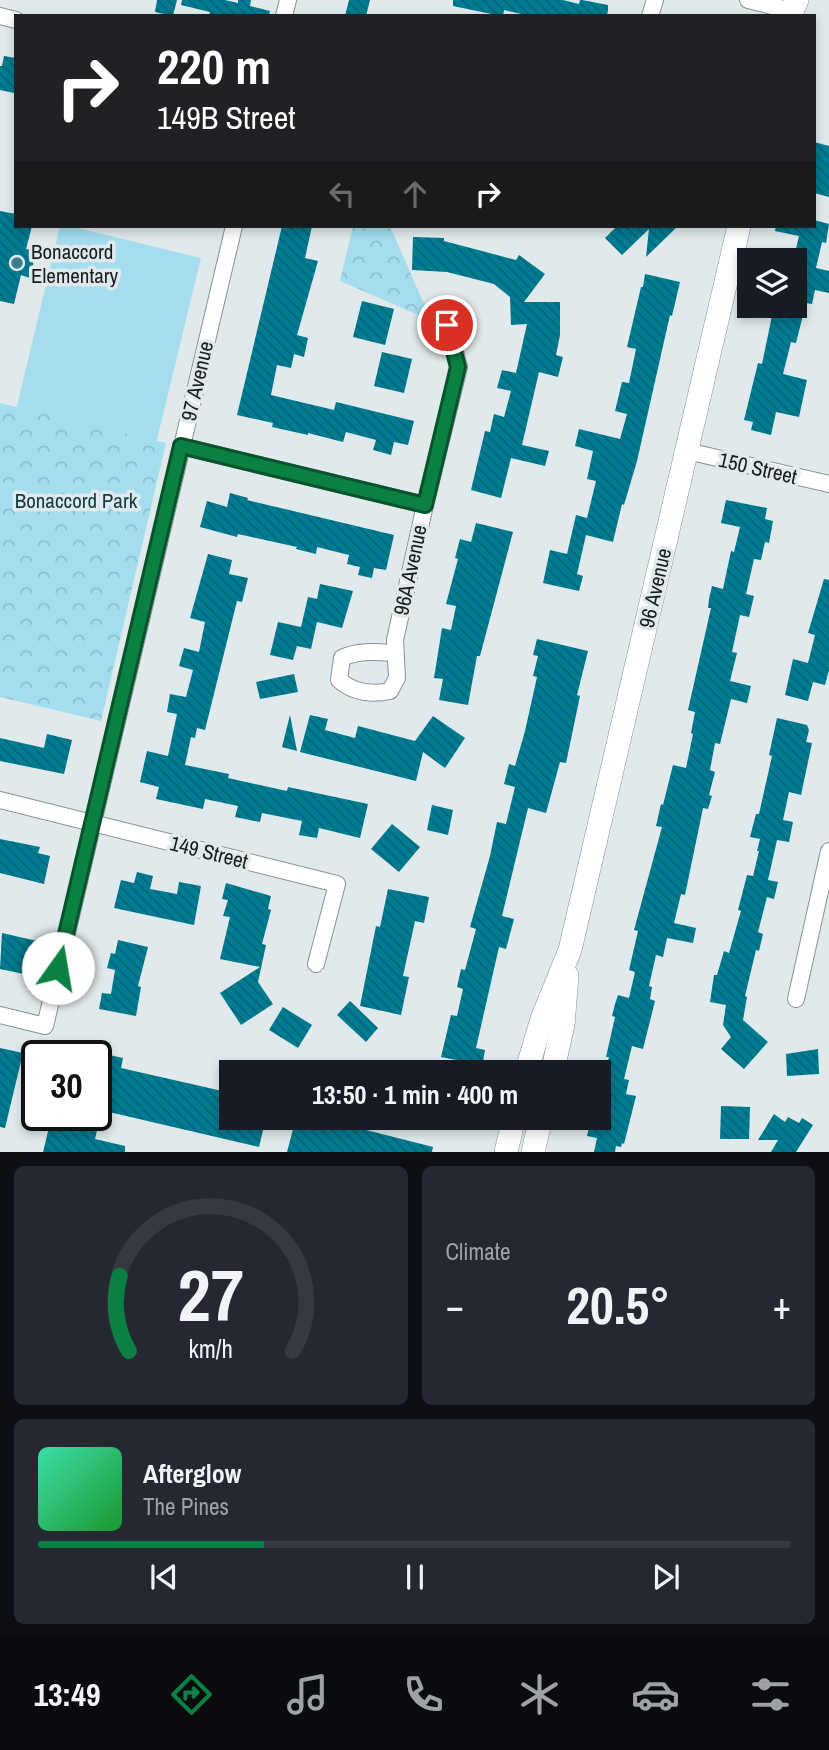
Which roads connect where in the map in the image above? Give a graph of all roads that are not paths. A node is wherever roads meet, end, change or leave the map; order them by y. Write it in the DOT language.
graph roads {
  1 [pos="748,0"];
  2 [pos="793,7"];
  3 [pos="234,228"];
  4 [pos="739,228"];
  5 [pos="447,325"];
  6 [pos="181,446"];
  7 [pos="687,451"];
  8 [pos="829,485"];
  9 [pos="425,505"];
  10 [pos="395,653"];
  11 [pos="0,800"];
  12 [pos="92,823"];
  13 [pos="829,850"];
  14 [pos="570,950"];
  15 [pos="317,964"];
  16 [pos="796,999"];
  17 [pos="0,1015"];
  18 [pos="530,1060"];
  19 [pos="555,1060"];
  20 [pos="511,1130"];
  21 [pos="538,1130"];
  22 [pos="506,1152"];
  23 [pos="533,1152"];
  1 -- 2 [label="street"];
  3 -- 6 [label="street, 97 Avenue"];
  4 -- 7 [label="main road, 96 Avenue"];
  5 -- 9 [label="street, 96A Avenue"];
  6 -- 9 [label="street"];
  6 -- 12 [label="street, 97 Avenue"];
  7 -- 8 [label="street, 150 Street"];
  7 -- 14 [label="main road, 96 Avenue"];
  9 -- 10 [label="street, 96A Avenue"];
  11 -- 12 [label="street, 149 Street"];
  12 -- 15 [label="street, 149 Street"];
  12 -- 17 [label="street, 97 Avenue"];
  13 -- 16 [label="street"];
  14 -- 18 [label="main road, 96 Avenue"];
  14 -- 19 [label="main road, 96 Avenue"];
  20 -- 22 [label="main road"];
  21 -- 23 [label="main road"];
}
